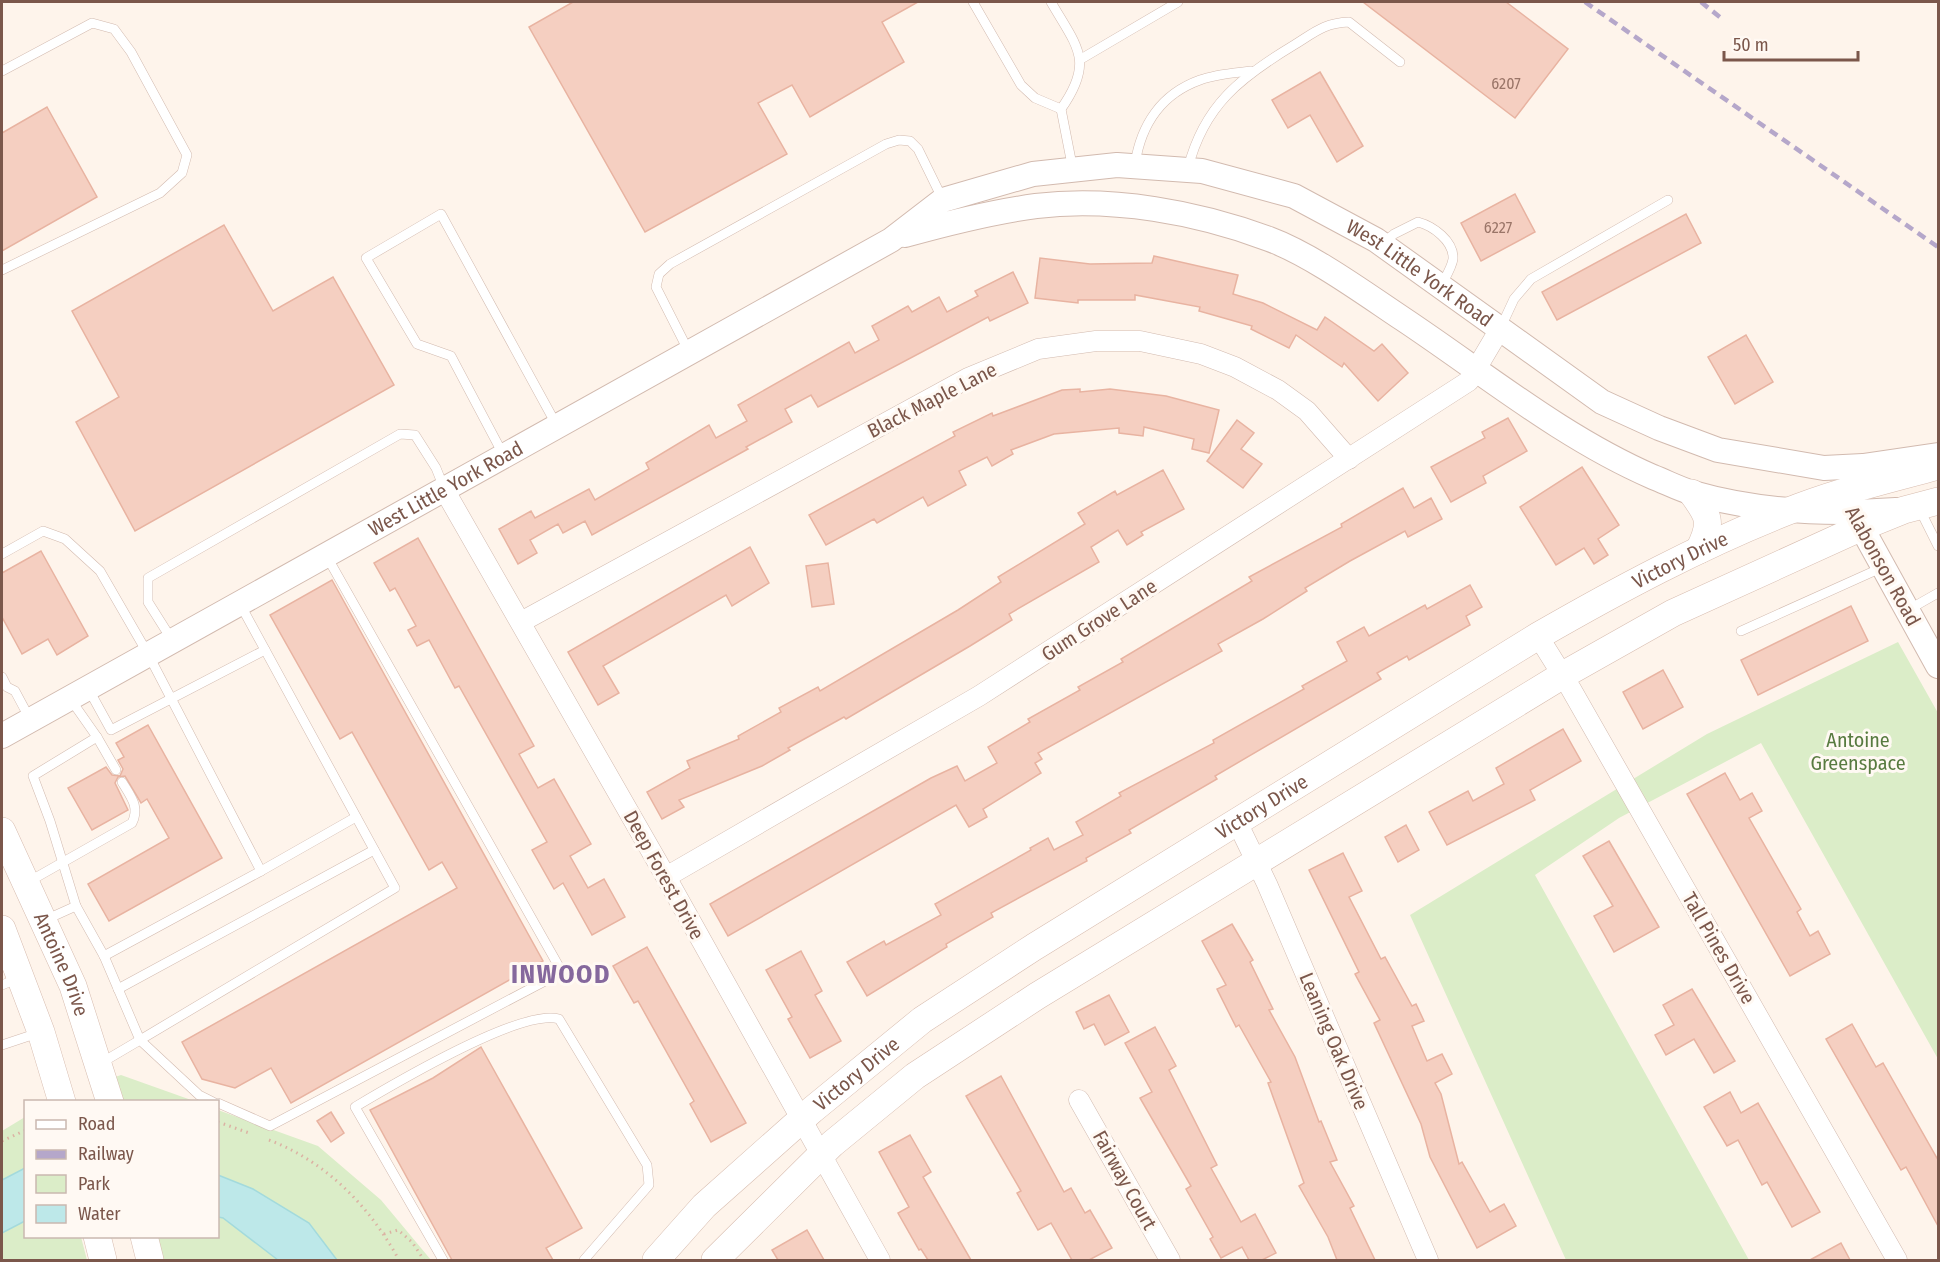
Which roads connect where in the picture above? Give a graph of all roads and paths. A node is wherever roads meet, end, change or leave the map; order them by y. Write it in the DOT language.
graph roads {
  1 [pos="973,2"];
  2 [pos="1051,2"];
  3 [pos="1178,2"];
  4 [pos="1081,59"];
  5 [pos="1400,63"];
  6 [pos="1251,70"];
  7 [pos="2,71"];
  8 [pos="1061,109"];
  9 [pos="1135,166"];
  10 [pos="1073,170"];
  11 [pos="1187,170"];
  12 [pos="1668,200"];
  13 [pos="1076,206"];
  14 [pos="948,211"];
  15 [pos="1382,244"];
  16 [pos="2,270"];
  17 [pos="1441,286"];
  18 [pos="1501,327"];
  19 [pos="690,352"];
  20 [pos="1477,368"];
  21 [pos="557,426"];
  22 [pos="1938,455"];
  23 [pos="504,456"];
  24 [pos="1350,459"];
  25 [pos="1938,466"];
  26 [pos="1824,468"];
  27 [pos="445,490"];
  28 [pos="1692,493"];
  29 [pos="1920,506"];
  30 [pos="1852,511"];
  31 [pos="1786,512"];
  32 [pos="1938,546"];
  33 [pos="1699,550"];
  34 [pos="2,554"];
  35 [pos="326,555"];
  36 [pos="1884,567"];
  37 [pos="1938,592"];
  38 [pos="240,604"];
  39 [pos="1908,610"];
  40 [pos="521,622"];
  41 [pos="1741,631"];
  42 [pos="1538,636"];
  43 [pos="172,641"];
  44 [pos="265,650"];
  45 [pos="148,654"];
  46 [pos="1938,666"];
  47 [pos="1563,675"];
  48 [pos="2,677"];
  49 [pos="79,693"];
  50 [pos="170,700"];
  51 [pos="31,720"];
  52 [pos="2,736"];
  53 [pos="97,737"];
  54 [pos="116,770"];
  55 [pos="123,782"];
  56 [pos="356,817"];
  57 [pos="1237,822"];
  58 [pos="2,831"];
  59 [pos="374,850"];
  60 [pos="1257,862"];
  61 [pos="63,863"];
  62 [pos="261,871"];
  63 [pos="666,877"];
  64 [pos="26,883"];
  65 [pos="76,906"];
  66 [pos="43,921"];
  67 [pos="3,935"];
  68 [pos="104,956"];
  69 [pos="11,981"];
  70 [pos="118,989"];
  71 [pos="41,1032"];
  72 [pos="140,1040"];
  73 [pos="2,1045"];
  74 [pos="99,1064"];
  75 [pos="62,1100"];
  76 [pos="110,1100"];
  77 [pos="211,1100"];
  78 [pos="1080,1100"];
  79 [pos="219,1103"];
  80 [pos="802,1121"];
  81 [pos="219,1122"];
  82 [pos="24,1131"];
  83 [pos="252,1134"];
  84 [pos="262,1137"];
  85 [pos="2,1141"];
  86 [pos="821,1156"];
  87 [pos="384,1234"];
  88 [pos="98,1238"];
  89 [pos="144,1238"];
  90 [pos="103,1260"];
  91 [pos="150,1260"];
  92 [pos="399,1260"];
  93 [pos="424,1260"];
  94 [pos="443,1260"];
  95 [pos="584,1260"];
  96 [pos="656,1260"];
  97 [pos="715,1260"];
  98 [pos="880,1260"];
  99 [pos="1170,1260"];
  100 [pos="1428,1260"];
  101 [pos="1897,1260"];
  1 -- 8 [label="lane"];
  2 -- 4 [label="lane"];
  3 -- 4 [label="lane"];
  4 -- 8 [label="lane"];
  5 -- 6 [label="lane"];
  6 -- 9 [label="lane"];
  6 -- 11 [label="lane"];
  7 -- 16 [label="lane"];
  8 -- 10 [label="lane"];
  9 -- 10 [label="street, West Little York Road"];
  9 -- 11 [label="street, West Little York Road"];
  10 -- 13 [label="street"];
  10 -- 14 [label="street, West Little York Road"];
  11 -- 15 [label="street, West Little York Road"];
  12 -- 18 [label="lane"];
  13 -- 14 [label="street, West Little York Road"];
  13 -- 20 [label="street, West Little York Road"];
  14 -- 19 [label="street, West Little York Road"];
  14 -- 19 [label="lane"];
  15 -- 17 [label="street, West Little York Road"];
  15 -- 17 [label="lane"];
  17 -- 18 [label="street, West Little York Road"];
  18 -- 20 [label="street, Gum Grove Lane"];
  18 -- 26 [label="street, West Little York Road"];
  19 -- 21 [label="street, West Little York Road"];
  20 -- 24 [label="street, Gum Grove Lane"];
  20 -- 28 [label="street, West Little York Road"];
  21 -- 23 [label="street, West Little York Road"];
  21 -- 23 [label="lane"];
  22 -- 26 [label="street, West Little York Road"];
  23 -- 27 [label="street, West Little York Road"];
  24 -- 40 [label="street, Black Maple Lane"];
  24 -- 63 [label="street, Gum Grove Lane"];
  25 -- 30 [label="main road, Victory Drive"];
  26 -- 30 [label="street, Alabonson Road"];
  27 -- 35 [label="street, West Little York Road"];
  27 -- 40 [label="street, Deep Forest Drive"];
  27 -- 43 [label="lane"];
  28 -- 31 [label="street, West Little York Road"];
  28 -- 33 [label="main road"];
  29 -- 30 [label="main road, Victory Drive"];
  29 -- 32 [label="lane"];
  30 -- 31 [label="main road, Victory Drive"];
  30 -- 36 [label="street, Alabonson Road"];
  30 -- 47 [label="main road, Victory Drive"];
  31 -- 33 [label="main road, Victory Drive"];
  33 -- 42 [label="main road, Victory Drive"];
  34 -- 45 [label="lane"];
  35 -- 38 [label="street, West Little York Road"];
  35 -- 79 [label="lane"];
  36 -- 39 [label="street, Alabonson Road"];
  36 -- 41 [label="lane"];
  37 -- 39 [label="lane"];
  38 -- 43 [label="street, West Little York Road"];
  38 -- 44 [label="lane"];
  39 -- 46 [label="street, Alabonson Road"];
  40 -- 63 [label="street, Deep Forest Drive"];
  42 -- 47 [label="street, Tall Pines Drive"];
  42 -- 57 [label="main road, Victory Drive"];
  43 -- 45 [label="street, West Little York Road"];
  44 -- 50 [label="lane"];
  44 -- 56 [label="lane"];
  45 -- 49 [label="street, West Little York Road"];
  45 -- 50 [label="lane"];
  47 -- 60 [label="main road, Victory Drive"];
  47 -- 101 [label="street, Tall Pines Drive"];
  48 -- 51 [label="lane"];
  49 -- 50 [label="lane"];
  49 -- 51 [label="street, West Little York Road"];
  49 -- 53 [label="lane"];
  50 -- 62 [label="lane"];
  51 -- 52 [label="street, West Little York Road"];
  53 -- 54 [label="lane"];
  53 -- 61 [label="lane"];
  55 -- 61 [label="lane"];
  56 -- 59 [label="lane"];
  56 -- 62 [label="lane"];
  57 -- 60 [label="street, Leaning Oak Drive"];
  57 -- 80 [label="main road, Victory Drive"];
  58 -- 64 [label="main road, Antoine Drive"];
  59 -- 70 [label="lane"];
  59 -- 72 [label="lane"];
  60 -- 86 [label="main road, Victory Drive"];
  60 -- 100 [label="street, Leaning Oak Drive"];
  61 -- 64 [label="lane"];
  61 -- 65 [label="lane"];
  62 -- 68 [label="lane"];
  63 -- 80 [label="street, Deep Forest Drive"];
  64 -- 66 [label="main road, Antoine Drive"];
  65 -- 66 [label="lane"];
  65 -- 68 [label="lane"];
  66 -- 74 [label="main road, Antoine Drive"];
  67 -- 69 [label="main road, Antoine Drive"];
  68 -- 70 [label="lane"];
  69 -- 71 [label="main road, Antoine Drive"];
  70 -- 72 [label="lane"];
  71 -- 73 [label="lane"];
  71 -- 75 [label="main road, Antoine Drive"];
  72 -- 74 [label="lane"];
  72 -- 77 [label="lane"];
  74 -- 76 [label="main road, Antoine Drive"];
  78 -- 99 [label="street, Fairway Court"];
  80 -- 86 [label="street, Deep Forest Drive"];
  80 -- 96 [label="main road, Victory Drive"];
  81 -- 83 [label="path"];
  82 -- 85 [label="path"];
  84 -- 87 [label="path"];
  86 -- 97 [label="main road, Victory Drive"];
  86 -- 98 [label="street, Deep Forest Drive"];
  87 -- 92 [label="path"];
  87 -- 93 [label="path"];
  88 -- 90 [label="main road"];
  89 -- 91 [label="main road"];
  94 -- 95 [label="lane"];
}
